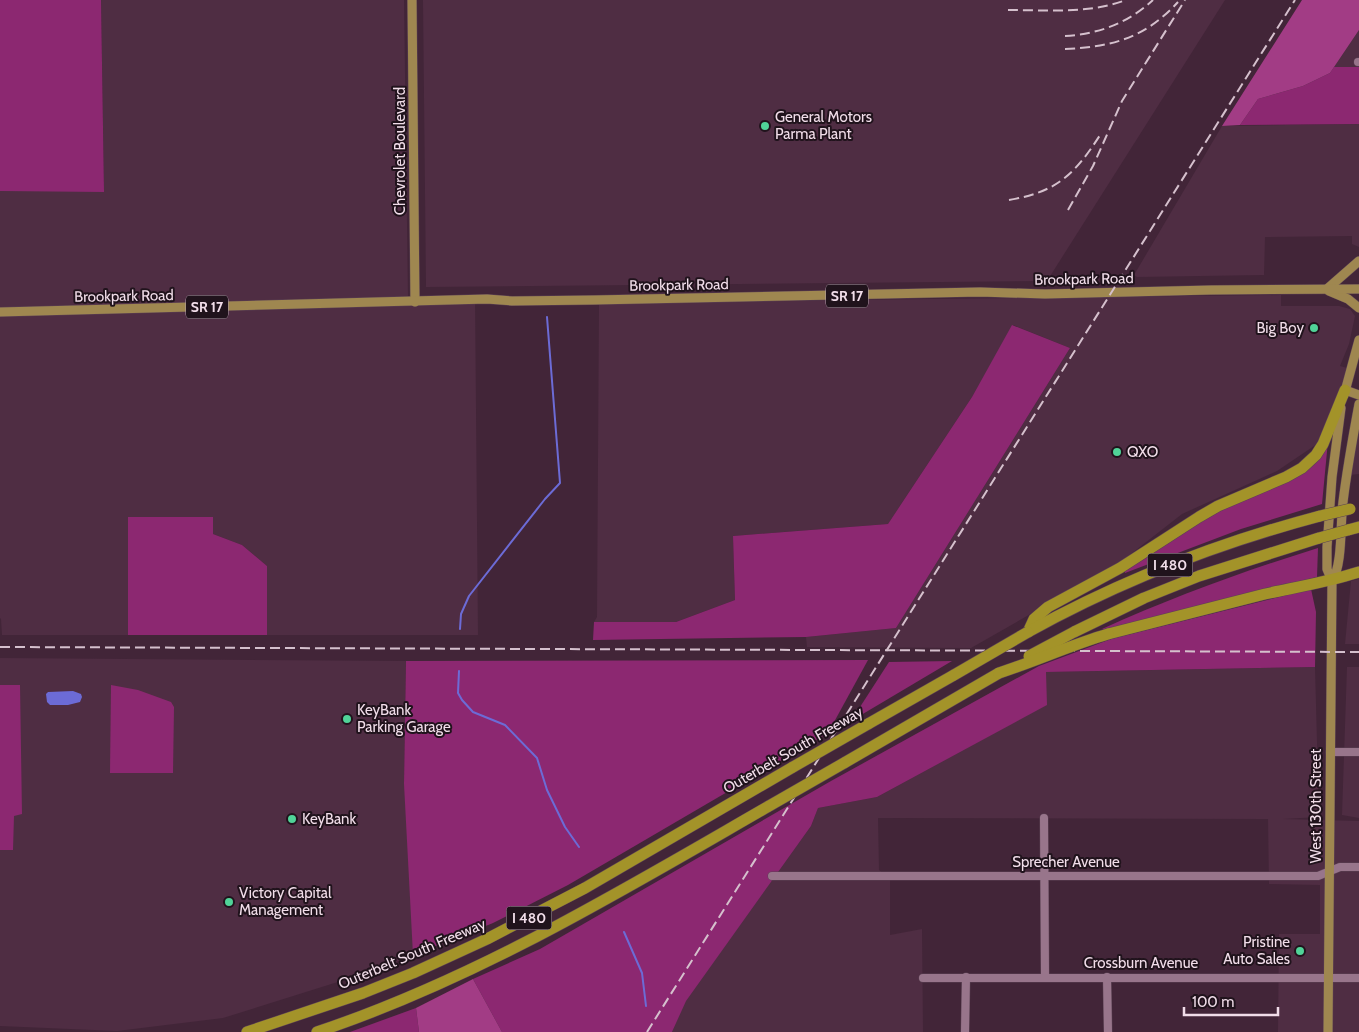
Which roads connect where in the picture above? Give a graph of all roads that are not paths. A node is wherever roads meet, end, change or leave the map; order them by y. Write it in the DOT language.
graph roads {
  1 [pos="412,0"];
  2 [pos="1359,261"];
  3 [pos="1327,289"];
  4 [pos="1359,289"];
  5 [pos="414,302"];
  6 [pos="1359,308"];
  7 [pos="0,312"];
  8 [pos="1359,340"];
  9 [pos="1356,360"];
  10 [pos="1345,390"];
  11 [pos="1359,395"];
  12 [pos="1359,404"];
  13 [pos="1354,508"];
  14 [pos="1354,529"];
  15 [pos="1359,572"];
  16 [pos="1332,581"];
  17 [pos="1028,632"];
  18 [pos="997,674"];
  19 [pos="1330,752"];
  20 [pos="1359,752"];
  21 [pos="1044,818"];
  22 [pos="1359,867"];
  23 [pos="1330,870"];
  24 [pos="772,876"];
  25 [pos="1044,876"];
  26 [pos="966,977"];
  27 [pos="1046,977"];
  28 [pos="1108,977"];
  29 [pos="923,978"];
  30 [pos="1328,978"];
  31 [pos="1359,978"];
  32 [pos="247,1032"];
  33 [pos="316,1032"];
  34 [pos="965,1032"];
  35 [pos="1108,1032"];
  36 [pos="1328,1032"];
  1 -- 5 [label="main road, Chevrolet Boulevard"];
  2 -- 3 [label="main road"];
  3 -- 4 [label="main road, Brookpark Road / SR 17"];
  3 -- 5 [label="main road, Brookpark Road / SR 17"];
  3 -- 6 [label="main road"];
  5 -- 7 [label="main road, Brookpark Road / SR 17"];
  8 -- 9 [label="main road, West 130th Street"];
  9 -- 10 [label="main road, West 130th Street"];
  10 -- 11 [label="main road"];
  10 -- 16 [label="main road, West 130th Street"];
  10 -- 17 [label="highway"];
  12 -- 16 [label="main road, West 130th Street"];
  13 -- 17 [label="highway, Outerbelt South Freeway / I 480, bridge"];
  14 -- 18 [label="highway, I 480, bridge"];
  15 -- 16 [label="highway"];
  16 -- 18 [label="highway, bridge"];
  16 -- 19 [label="main road, West 130th Street"];
  17 -- 32 [label="highway, Outerbelt South Freeway / I 480, bridge"];
  18 -- 33 [label="highway, I 480, bridge"];
  19 -- 20 [label="street"];
  19 -- 23 [label="main road, West 130th Street"];
  21 -- 25 [label="street"];
  22 -- 23 [label="street, Sprecher Avenue"];
  23 -- 25 [label="street, Sprecher Avenue"];
  23 -- 30 [label="main road, West 130th Street"];
  24 -- 25 [label="street, Sprecher Avenue"];
  25 -- 27 [label="street"];
  26 -- 27 [label="street, Crossburn Avenue"];
  26 -- 29 [label="street, Crossburn Avenue"];
  26 -- 34 [label="street"];
  27 -- 28 [label="street, Crossburn Avenue"];
  28 -- 30 [label="street, Crossburn Avenue"];
  28 -- 35 [label="street"];
  30 -- 31 [label="street, Crossburn Avenue"];
  30 -- 36 [label="main road, West 130th Street"];
}
